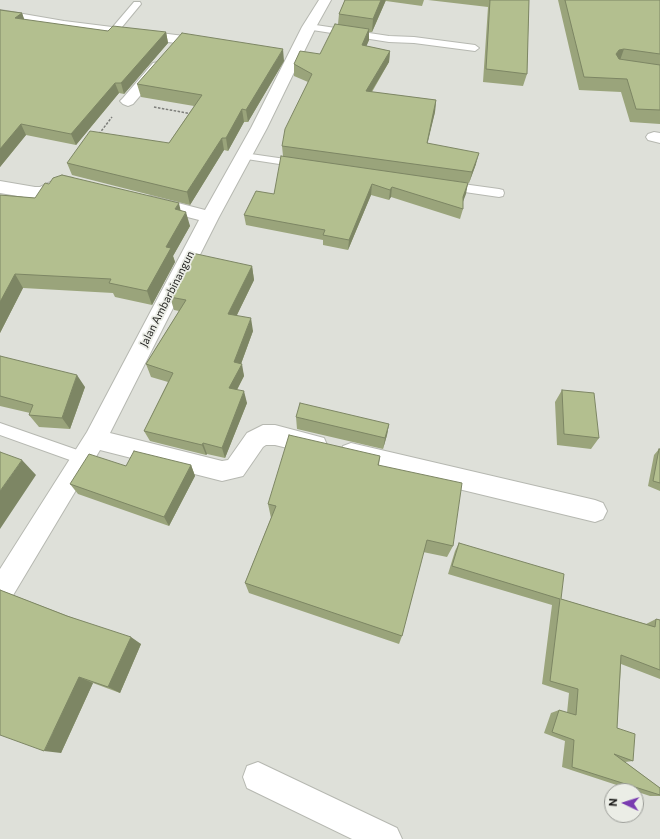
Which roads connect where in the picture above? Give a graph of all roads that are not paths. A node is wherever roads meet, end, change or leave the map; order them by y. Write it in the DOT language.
graph roads {
  1 [pos="325,0"];
  2 [pos="137,4"];
  3 [pos="0,14"];
  4 [pos="309,27"];
  5 [pos="114,31"];
  6 [pos="181,39"];
  7 [pos="220,44"];
  8 [pos="475,48"];
  9 [pos="128,101"];
  10 [pos="244,156"];
  11 [pos="313,166"];
  12 [pos="437,184"];
  13 [pos="83,185"];
  14 [pos="0,187"];
  15 [pos="499,193"];
  16 [pos="135,198"];
  17 [pos="210,217"];
  18 [pos="0,429"];
  19 [pos="95,439"];
  20 [pos="82,458"];
  21 [pos="595,511"];
  22 [pos="0,593"];
  23 [pos="258,777"];
  24 [pos="386,839"];
  1 -- 4 [label="street, Jalan Ambarbinangun"];
  2 -- 5 [label="lane"];
  3 -- 5 [label="street"];
  4 -- 8 [label="lane"];
  4 -- 10 [label="street, Jalan Ambarbinangun"];
  5 -- 6 [label="street"];
  6 -- 7 [label="street"];
  6 -- 9 [label="street"];
  10 -- 11 [label="lane"];
  10 -- 17 [label="street, Jalan Ambarbinangun"];
  12 -- 15 [label="lane"];
  13 -- 14 [label="street"];
  16 -- 17 [label="street"];
  17 -- 19 [label="street, Jalan Ambarbinangun"];
  18 -- 20 [label="lane"];
  19 -- 20 [label="street, Jalan Ambarbinangun"];
  19 -- 21 [label="street"];
  20 -- 22 [label="street, Jalan Ambarbinangun"];
  23 -- 24 [label="street"];
}
